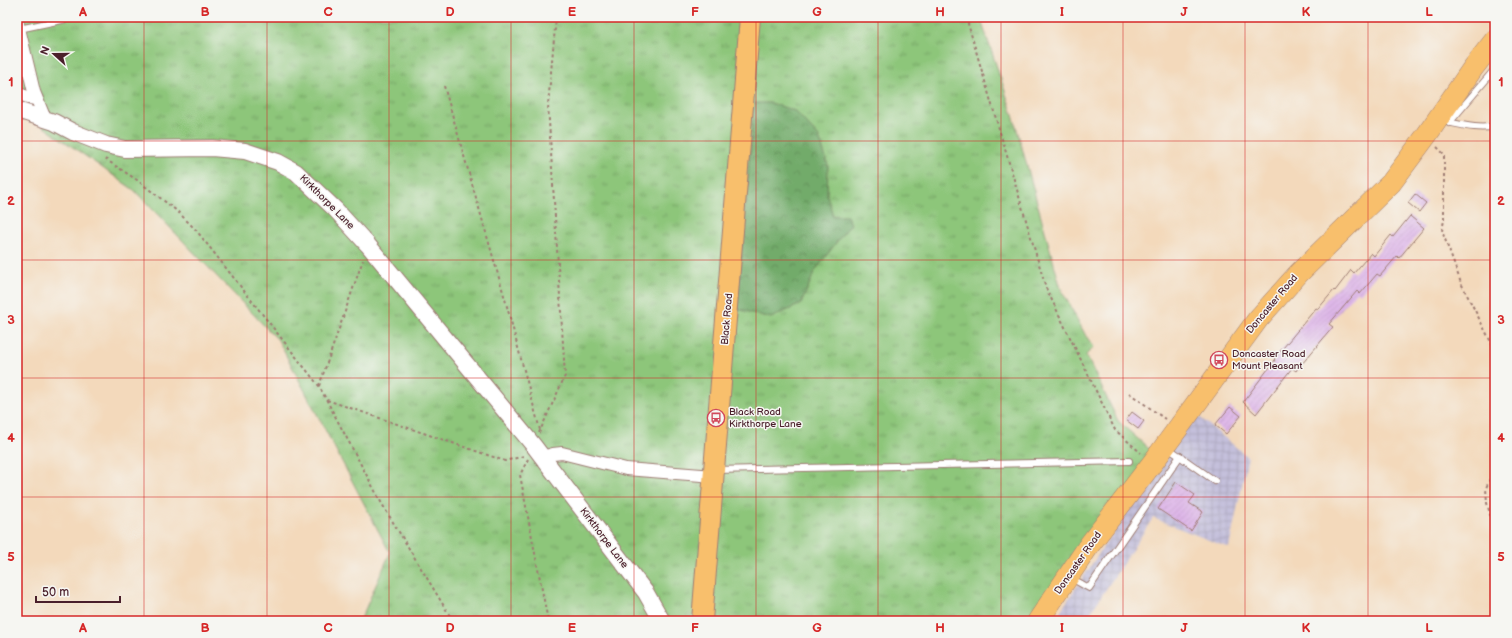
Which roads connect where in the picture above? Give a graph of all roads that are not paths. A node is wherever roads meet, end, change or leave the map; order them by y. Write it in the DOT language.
graph roads {
  1 [pos="76,17"];
  2 [pos="750,17"];
  3 [pos="18,24"];
  4 [pos="1495,40"];
  5 [pos="1495,69"];
  6 [pos="17,93"];
  7 [pos="36,99"];
  8 [pos="17,111"];
  9 [pos="45,119"];
  10 [pos="1438,126"];
  11 [pos="1495,126"];
  12 [pos="538,445"];
  13 [pos="1172,451"];
  14 [pos="1129,462"];
  15 [pos="715,473"];
  16 [pos="1214,481"];
  17 [pos="662,621"];
  18 [pos="702,621"];
  19 [pos="1038,621"];
  1 -- 3 [label="lane"];
  2 -- 15 [label="main road, Black Road"];
  3 -- 7 [label="street"];
  4 -- 10 [label="highway, Doncaster Road"];
  5 -- 10 [label="lane"];
  6 -- 7 [label="street"];
  7 -- 9 [label="street"];
  8 -- 9 [label="street, Kirkthorpe Lane"];
  9 -- 12 [label="street, Kirkthorpe Lane"];
  10 -- 11 [label="lane"];
  10 -- 13 [label="highway, Doncaster Road"];
  12 -- 15 [label="street"];
  12 -- 17 [label="street, Kirkthorpe Lane"];
  13 -- 16 [label="lane"];
  13 -- 19 [label="highway, Doncaster Road"];
  14 -- 15 [label="lane"];
  15 -- 18 [label="main road, Black Road"];
}
